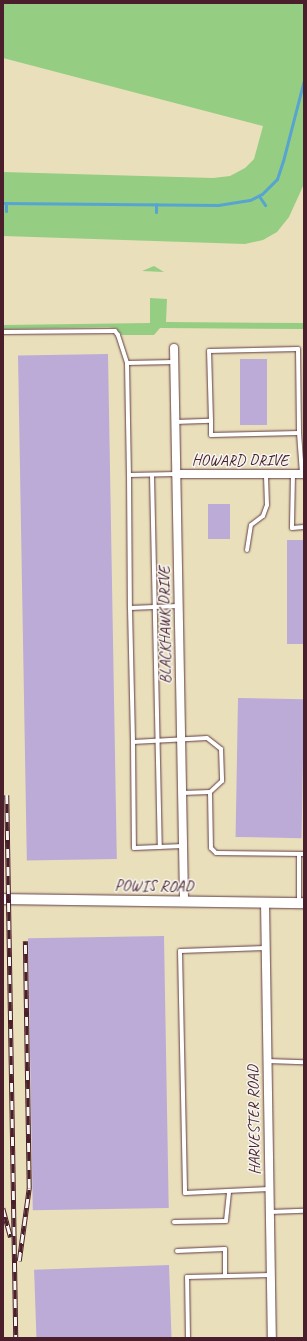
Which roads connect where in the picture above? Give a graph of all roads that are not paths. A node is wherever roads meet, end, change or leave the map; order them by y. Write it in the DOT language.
graph roads {
  1 [pos="3,332"];
  2 [pos="174,348"];
  3 [pos="174,362"];
  4 [pos="127,363"];
  5 [pos="211,421"];
  6 [pos="175,422"];
  7 [pos="299,433"];
  8 [pos="176,474"];
  9 [pos="266,474"];
  10 [pos="293,474"];
  11 [pos="303,474"];
  12 [pos="129,475"];
  13 [pos="152,475"];
  14 [pos="304,527"];
  15 [pos="247,550"];
  16 [pos="178,606"];
  17 [pos="153,607"];
  18 [pos="130,608"];
  19 [pos="181,740"];
  20 [pos="157,741"];
  21 [pos="133,742"];
  22 [pos="210,792"];
  23 [pos="182,793"];
  24 [pos="183,846"];
  25 [pos="160,847"];
  26 [pos="299,854"];
  27 [pos="304,854"];
  28 [pos="3,899"];
  29 [pos="184,901"];
  30 [pos="265,902"];
  31 [pos="302,903"];
  32 [pos="265,948"];
  33 [pos="267,1061"];
  34 [pos="304,1062"];
  35 [pos="269,1189"];
  36 [pos="229,1191"];
  37 [pos="304,1211"];
  38 [pos="270,1212"];
  39 [pos="174,1222"];
  40 [pos="177,1251"];
  41 [pos="271,1275"];
  42 [pos="225,1276"];
  43 [pos="188,1338"];
  44 [pos="272,1338"];
  1 -- 4 [label="lane"];
  2 -- 3 [label="street, BLACKHAWK DRIVE"];
  3 -- 4 [label="lane"];
  3 -- 6 [label="street, BLACKHAWK DRIVE"];
  4 -- 12 [label="lane"];
  5 -- 6 [label="lane"];
  5 -- 7 [label="lane"];
  5 -- 7 [label="lane"];
  6 -- 8 [label="street, BLACKHAWK DRIVE"];
  7 -- 11 [label="lane"];
  8 -- 9 [label="street, HOWARD DRIVE"];
  8 -- 13 [label="lane"];
  8 -- 16 [label="street, BLACKHAWK DRIVE"];
  9 -- 10 [label="street, HOWARD DRIVE"];
  9 -- 15 [label="lane"];
  10 -- 11 [label="street, HOWARD DRIVE"];
  10 -- 14 [label="lane"];
  12 -- 13 [label="lane"];
  12 -- 18 [label="lane"];
  13 -- 17 [label="lane"];
  16 -- 17 [label="lane"];
  16 -- 19 [label="street, BLACKHAWK DRIVE"];
  17 -- 18 [label="lane"];
  17 -- 20 [label="lane"];
  18 -- 21 [label="lane"];
  19 -- 20 [label="lane"];
  19 -- 22 [label="lane"];
  19 -- 23 [label="street, BLACKHAWK DRIVE"];
  20 -- 21 [label="lane"];
  20 -- 25 [label="lane"];
  21 -- 25 [label="lane"];
  22 -- 23 [label="lane"];
  22 -- 26 [label="lane"];
  23 -- 24 [label="street, BLACKHAWK DRIVE"];
  24 -- 25 [label="lane"];
  24 -- 29 [label="street, BLACKHAWK DRIVE"];
  26 -- 27 [label="lane"];
  26 -- 31 [label="lane"];
  28 -- 29 [label="street, POWIS ROAD"];
  29 -- 30 [label="street, POWIS ROAD"];
  30 -- 31 [label="street, POWIS ROAD"];
  30 -- 32 [label="street, HARVESTER ROAD"];
  32 -- 33 [label="street, HARVESTER ROAD"];
  32 -- 36 [label="lane"];
  33 -- 34 [label="lane"];
  33 -- 35 [label="street, HARVESTER ROAD"];
  35 -- 36 [label="lane"];
  35 -- 38 [label="street, HARVESTER ROAD"];
  36 -- 39 [label="lane"];
  37 -- 38 [label="lane"];
  38 -- 41 [label="street, HARVESTER ROAD"];
  40 -- 42 [label="lane"];
  41 -- 42 [label="lane"];
  41 -- 44 [label="street, HARVESTER ROAD"];
  42 -- 43 [label="lane"];
}
